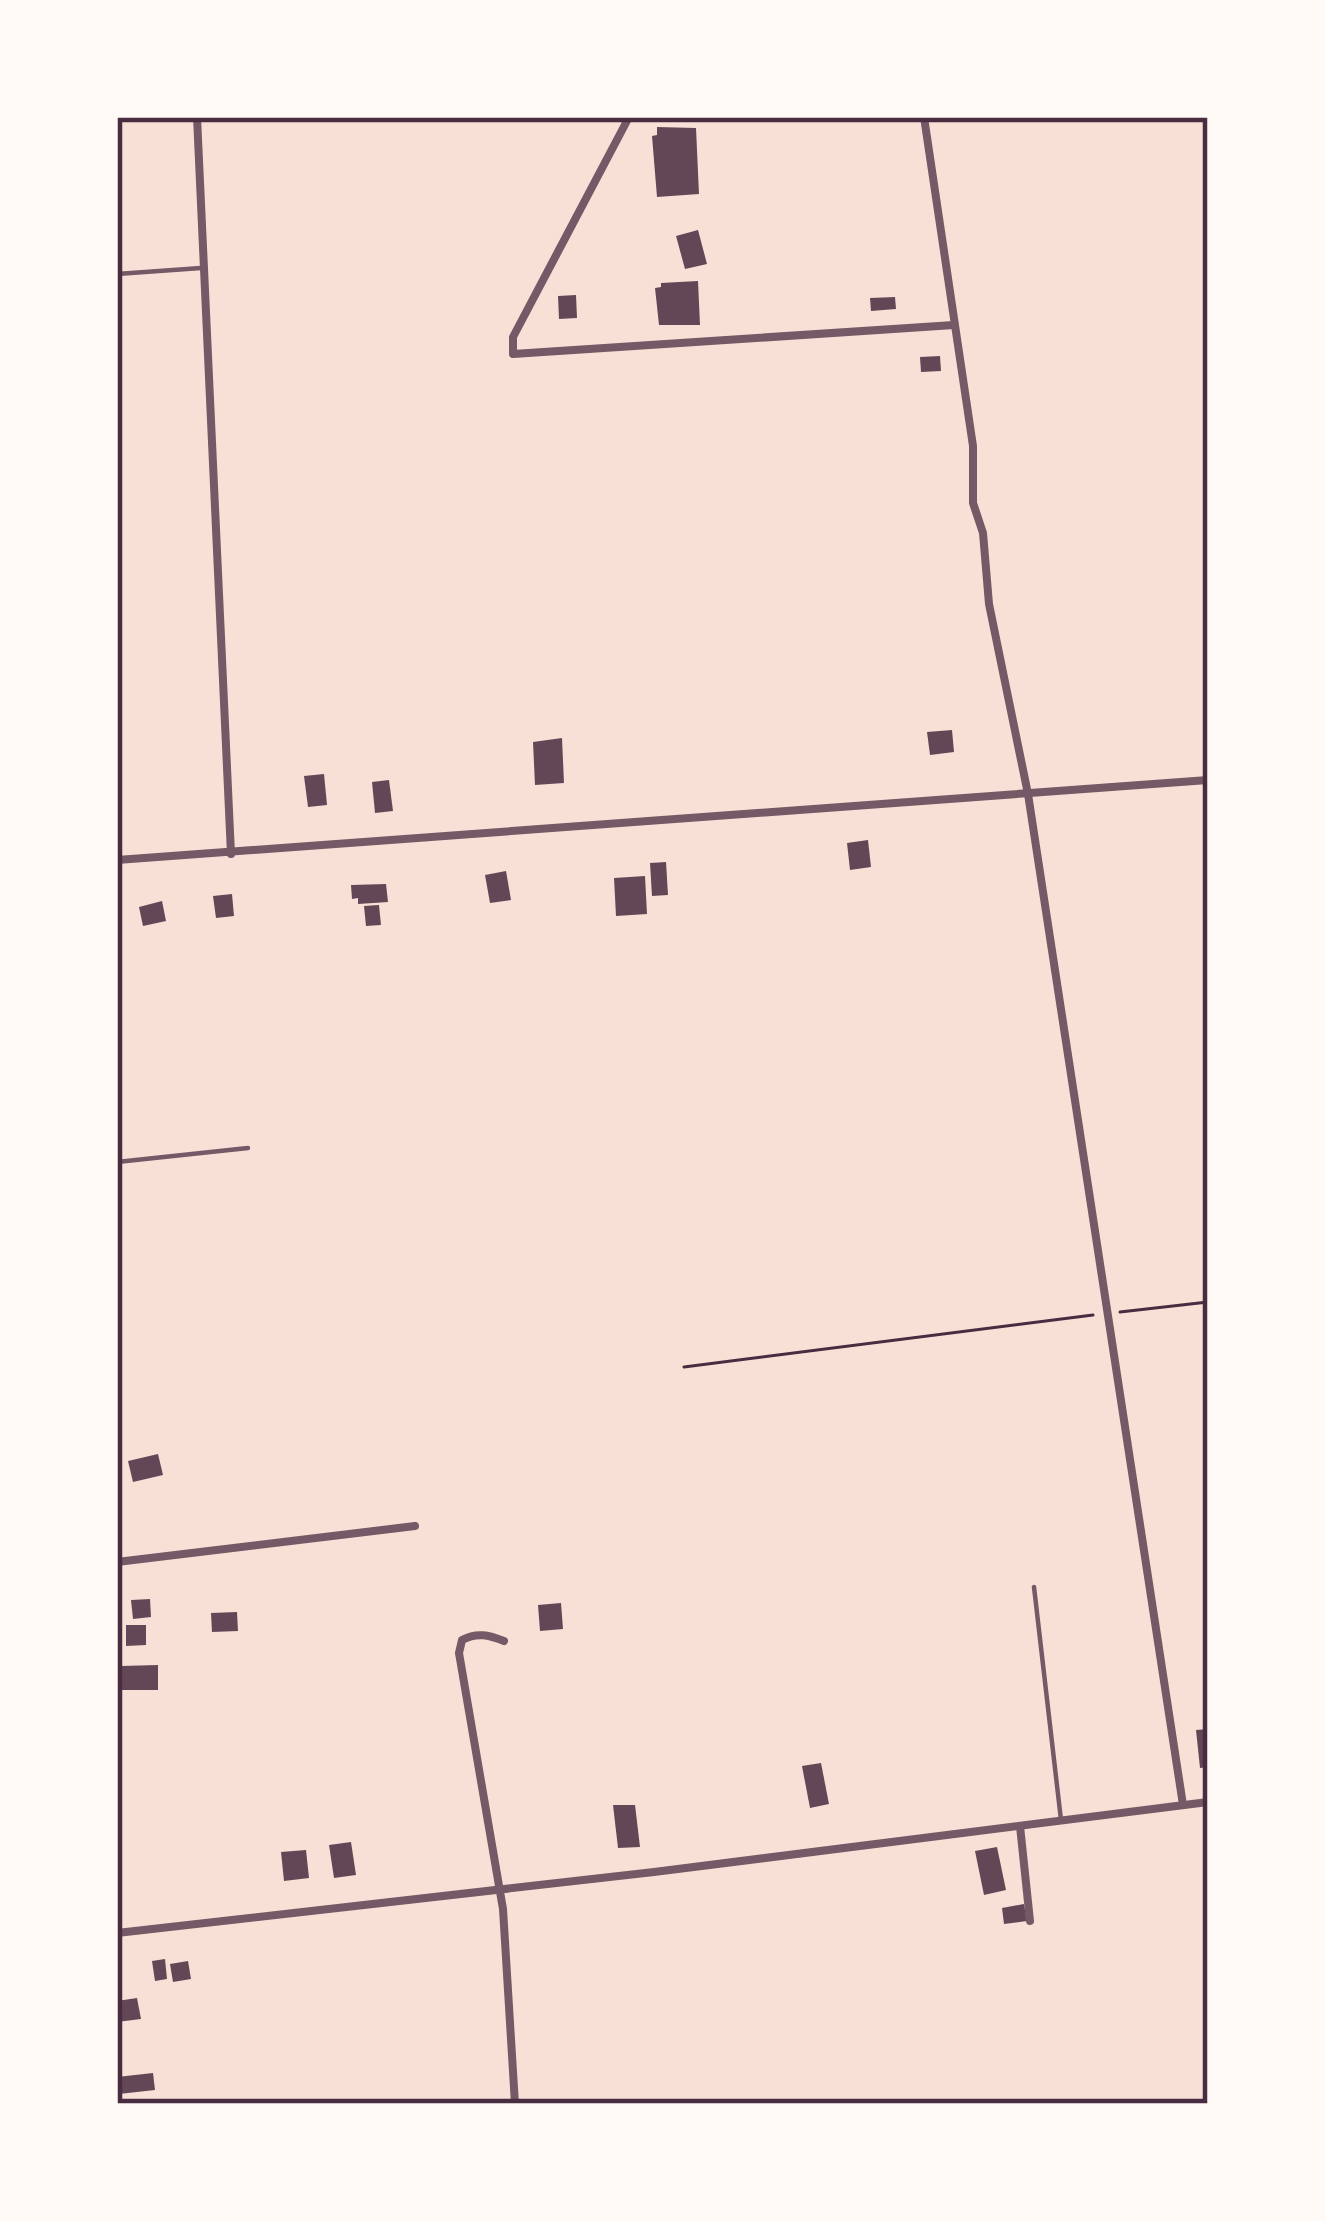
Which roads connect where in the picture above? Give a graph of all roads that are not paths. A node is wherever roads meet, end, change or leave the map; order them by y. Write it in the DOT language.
graph roads {
  1 [pos="196,117"];
  2 [pos="629,117"];
  3 [pos="924,117"];
  4 [pos="204,268"];
  5 [pos="117,274"];
  6 [pos="954,325"];
  7 [pos="1208,780"];
  8 [pos="1028,794"];
  9 [pos="231,854"];
  10 [pos="117,860"];
  11 [pos="248,1148"];
  12 [pos="117,1162"];
  13 [pos="415,1526"];
  14 [pos="117,1562"];
  15 [pos="1034,1587"];
  16 [pos="504,1641"];
  17 [pos="1208,1802"];
  18 [pos="1183,1805"];
  19 [pos="1062,1822"];
  20 [pos="1020,1826"];
  21 [pos="500,1890"];
  22 [pos="1030,1921"];
  23 [pos="117,1933"];
  24 [pos="515,2104"];
  1 -- 4 [label="street"];
  2 -- 6 [label="street"];
  3 -- 6 [label="street"];
  4 -- 5 [label="lane"];
  4 -- 9 [label="street"];
  6 -- 8 [label="street"];
  7 -- 8 [label="street"];
  8 -- 9 [label="street"];
  8 -- 18 [label="street"];
  9 -- 10 [label="street"];
  11 -- 12 [label="lane"];
  13 -- 14 [label="street"];
  15 -- 19 [label="lane"];
  16 -- 21 [label="street"];
  17 -- 18 [label="street"];
  18 -- 19 [label="street"];
  19 -- 20 [label="street"];
  20 -- 21 [label="street"];
  20 -- 22 [label="street"];
  21 -- 23 [label="street"];
  21 -- 24 [label="street"];
}
